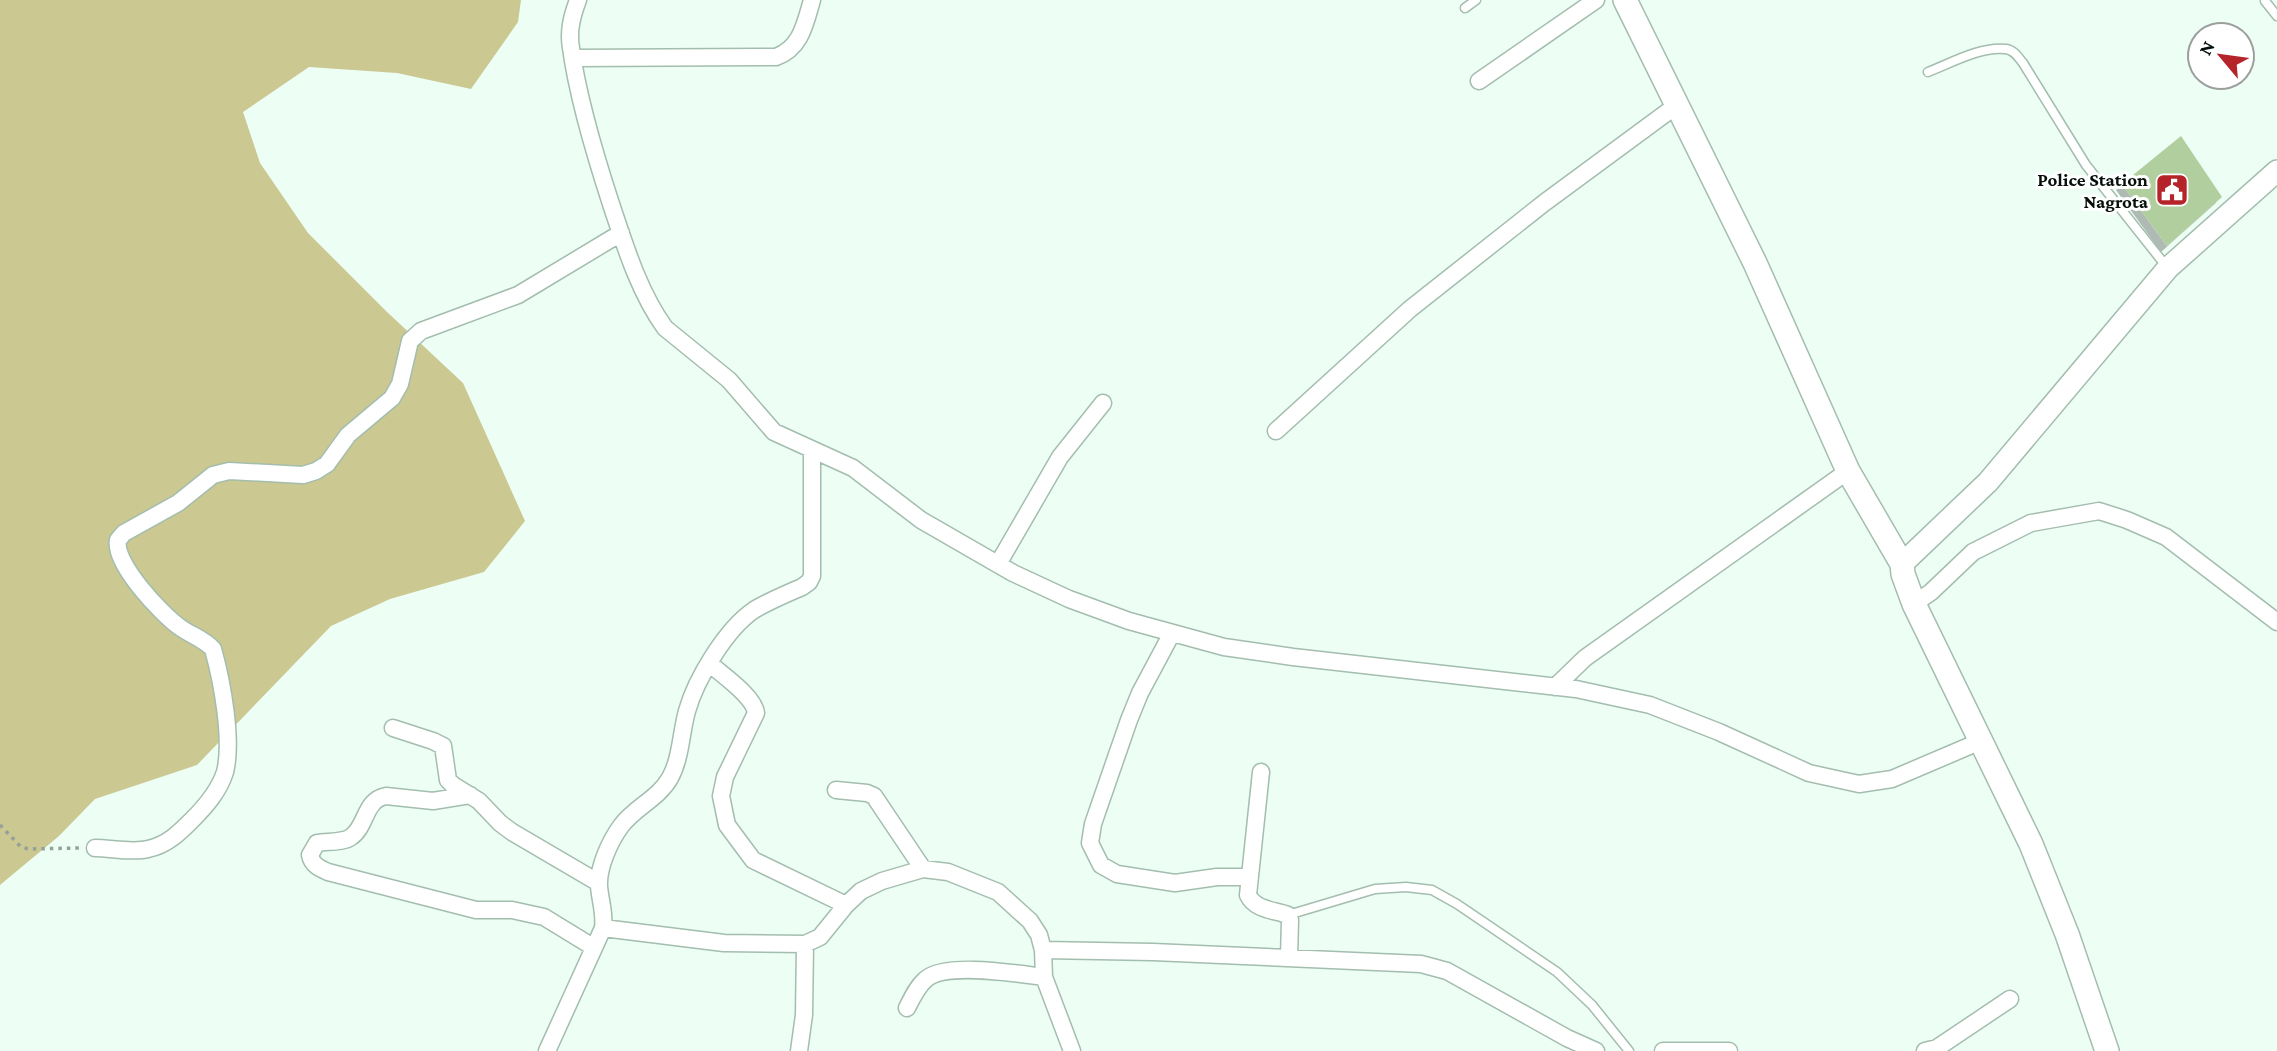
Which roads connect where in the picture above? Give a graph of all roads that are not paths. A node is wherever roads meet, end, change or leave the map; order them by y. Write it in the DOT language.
graph roads {
  1 [pos="578,0"];
  2 [pos="812,0"];
  3 [pos="1476,0"];
  4 [pos="1595,0"];
  5 [pos="1625,0"];
  6 [pos="2265,1"];
  7 [pos="1465,8"];
  8 [pos="2277,16"];
  9 [pos="573,58"];
  10 [pos="1928,72"];
  11 [pos="1479,80"];
  12 [pos="1677,105"];
  13 [pos="2277,171"];
  14 [pos="621,233"];
  15 [pos="2168,268"];
  16 [pos="1103,403"];
  17 [pos="1276,431"];
  18 [pos="812,450"];
  19 [pos="1848,471"];
  20 [pos="998,564"];
  21 [pos="1902,564"];
  22 [pos="1914,604"];
  23 [pos="2277,622"];
  24 [pos="1172,633"];
  25 [pos="709,663"];
  26 [pos="1555,687"];
  27 [pos="393,728"];
  28 [pos="1981,741"];
  29 [pos="1261,772"];
  30 [pos="836,790"];
  31 [pos="470,795"];
  32 [pos="95,848"];
  33 [pos="923,869"];
  34 [pos="1248,877"];
  35 [pos="599,883"];
  36 [pos="846,905"];
  37 [pos="1288,915"];
  38 [pos="603,928"];
  39 [pos="805,944"];
  40 [pos="593,947"];
  41 [pos="1043,950"];
  42 [pos="1289,958"];
  43 [pos="1044,976"];
  44 [pos="2010,999"];
  45 [pos="907,1007"];
  46 [pos="547,1051"];
  47 [pos="799,1051"];
  48 [pos="1072,1051"];
  49 [pos="1595,1051"];
  50 [pos="1629,1051"];
  51 [pos="1663,1051"];
  52 [pos="1729,1051"];
  53 [pos="1926,1051"];
  54 [pos="2106,1051"];
  1 -- 9 [label="street"];
  2 -- 9 [label="street"];
  3 -- 7 [label="lane"];
  4 -- 11 [label="street"];
  5 -- 12 [label="main road"];
  6 -- 8 [label="lane"];
  9 -- 14 [label="street"];
  10 -- 15 [label="lane"];
  12 -- 17 [label="street"];
  12 -- 19 [label="main road"];
  13 -- 15 [label="street"];
  14 -- 18 [label="street"];
  14 -- 32 [label="street"];
  15 -- 21 [label="street"];
  16 -- 20 [label="street"];
  18 -- 20 [label="street"];
  18 -- 25 [label="street"];
  19 -- 21 [label="main road"];
  19 -- 26 [label="street"];
  20 -- 24 [label="street"];
  21 -- 22 [label="main road"];
  22 -- 23 [label="street"];
  22 -- 28 [label="main road"];
  24 -- 26 [label="street"];
  24 -- 34 [label="street"];
  25 -- 35 [label="street"];
  25 -- 36 [label="street"];
  26 -- 28 [label="street"];
  27 -- 31 [label="street"];
  28 -- 54 [label="main road"];
  29 -- 34 [label="street"];
  30 -- 33 [label="street"];
  31 -- 35 [label="street"];
  31 -- 40 [label="street"];
  33 -- 36 [label="street"];
  33 -- 41 [label="street"];
  34 -- 37 [label="street"];
  35 -- 38 [label="street"];
  36 -- 39 [label="street"];
  37 -- 42 [label="street"];
  37 -- 50 [label="lane"];
  38 -- 39 [label="street"];
  38 -- 40 [label="street"];
  39 -- 47 [label="street"];
  40 -- 46 [label="street"];
  41 -- 42 [label="street"];
  41 -- 43 [label="street"];
  42 -- 49 [label="street"];
  43 -- 45 [label="street"];
  43 -- 48 [label="street"];
  44 -- 53 [label="street"];
  51 -- 52 [label="street"];
}
